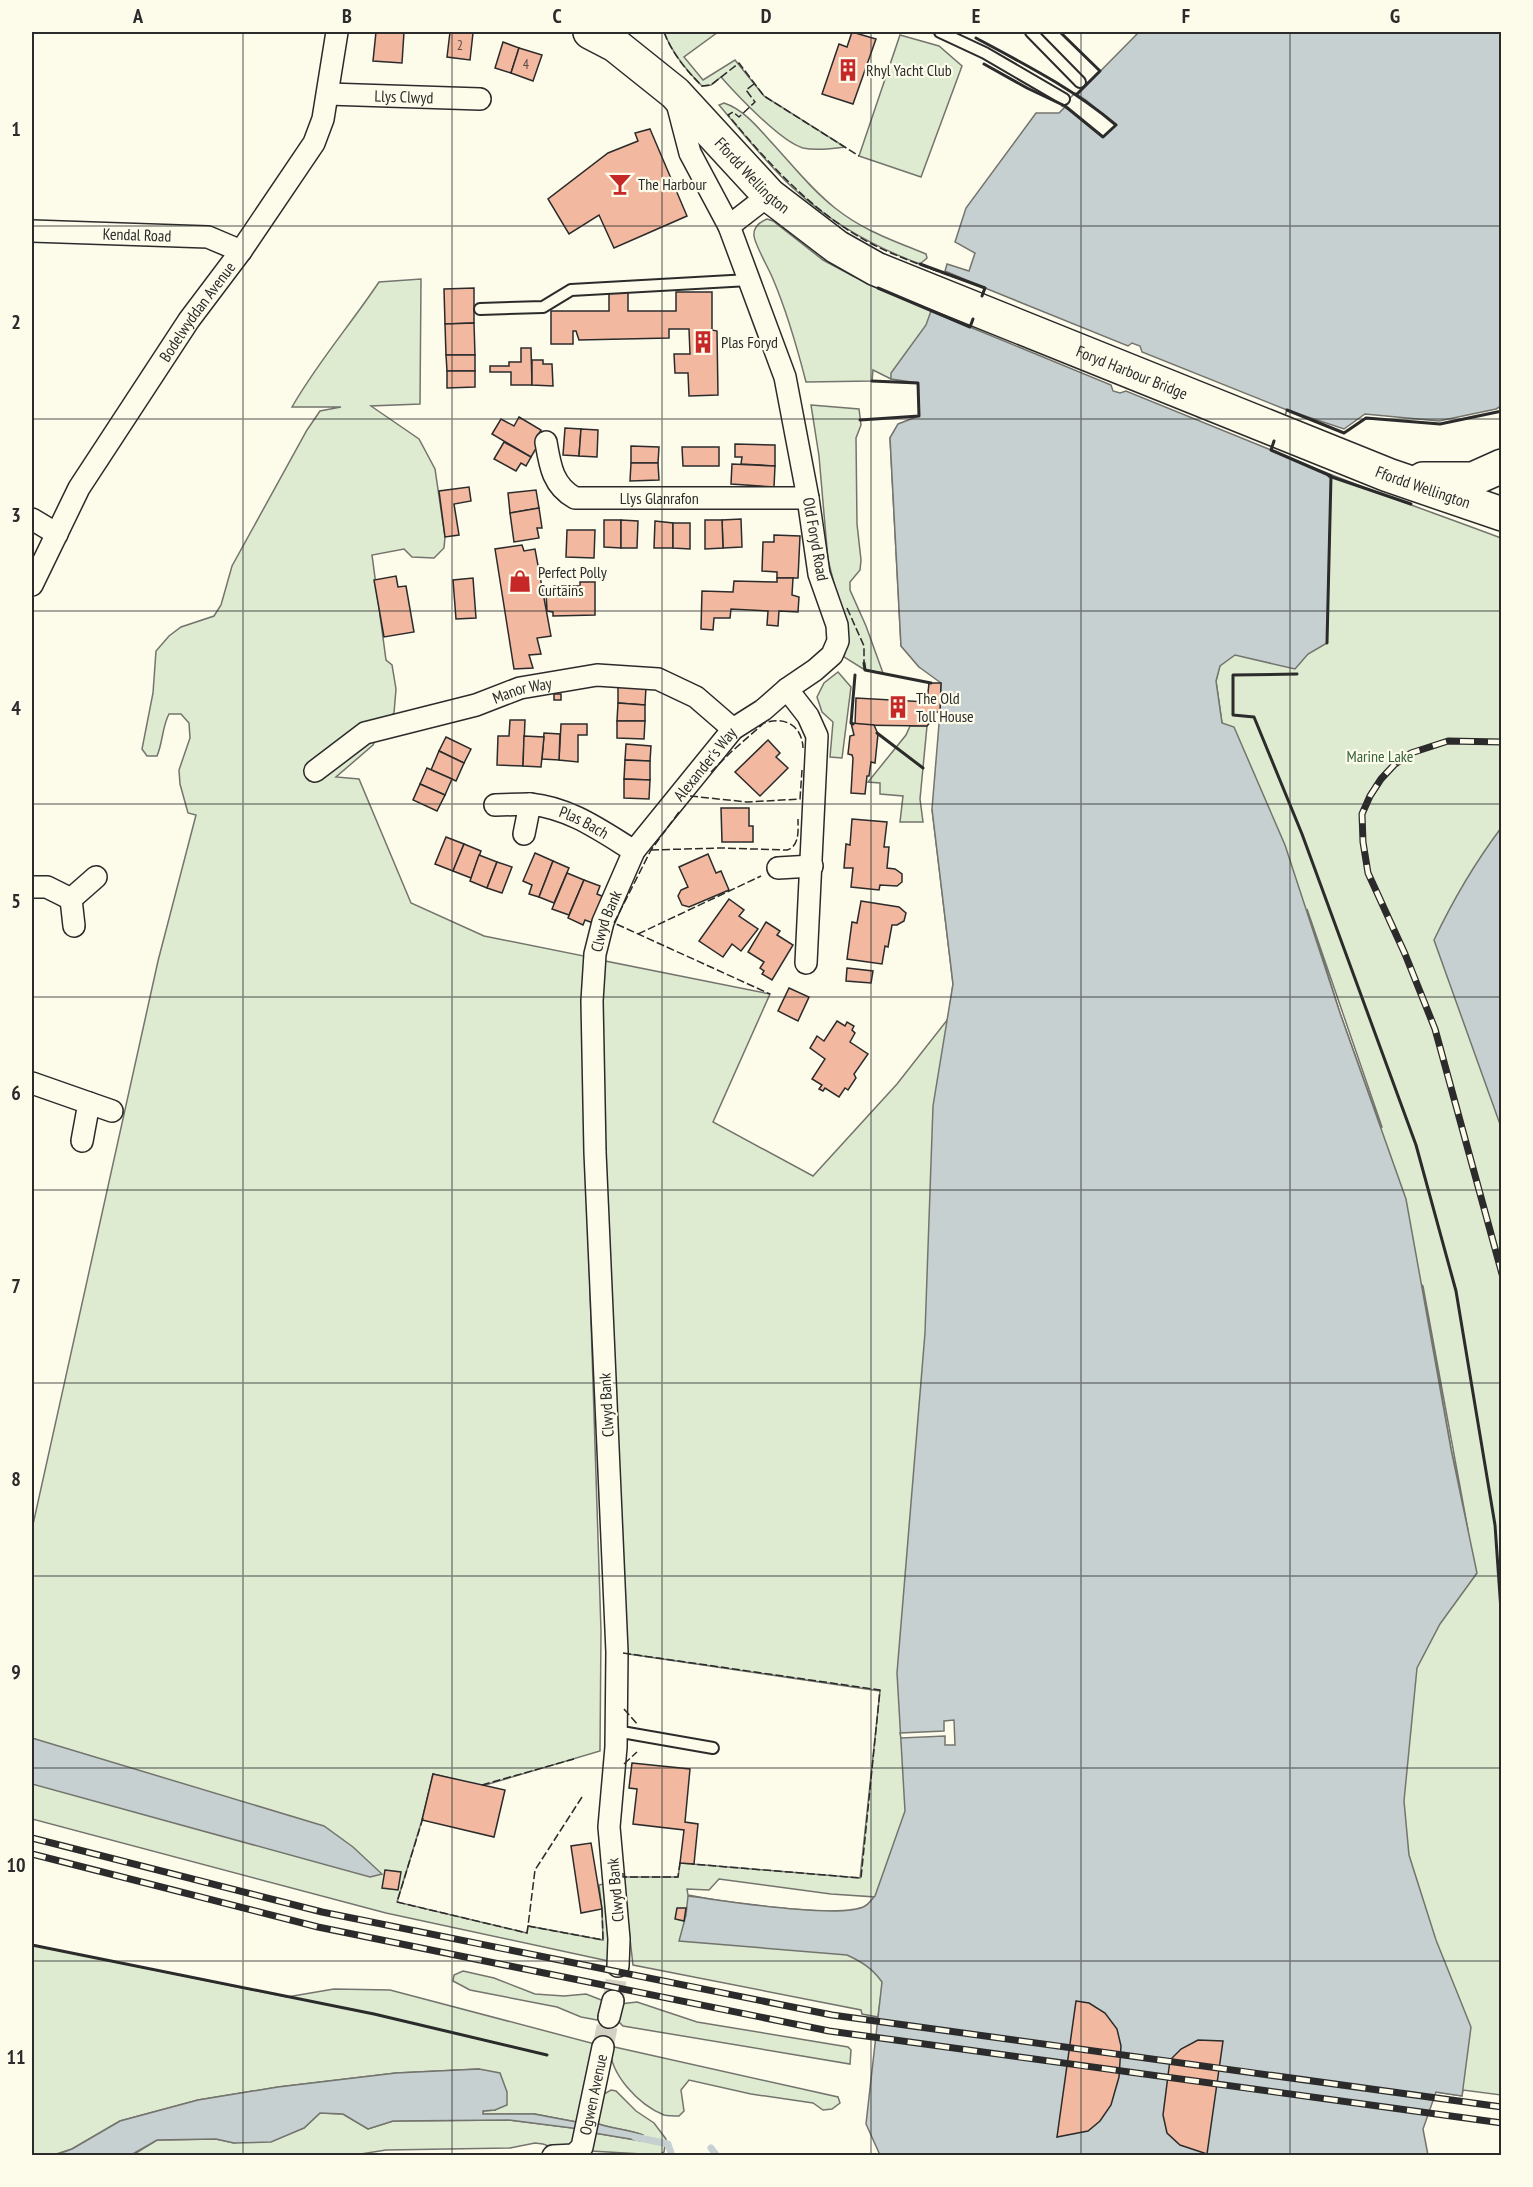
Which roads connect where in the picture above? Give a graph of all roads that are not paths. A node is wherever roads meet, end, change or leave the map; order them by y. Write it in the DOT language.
graph roads {
  1 [pos="338,32"];
  2 [pos="590,32"];
  3 [pos="940,32"];
  4 [pos="1031,32"];
  5 [pos="1080,82"];
  6 [pos="675,93"];
  7 [pos="328,94"];
  8 [pos="480,99"];
  9 [pos="1064,99"];
  10 [pos="769,195"];
  11 [pos="729,226"];
  12 [pos="32,231"];
  13 [pos="241,251"];
  14 [pos="876,269"];
  15 [pos="749,280"];
  16 [pos="480,309"];
  17 [pos="546,442"];
  18 [pos="1502,466"];
  19 [pos="1388,475"];
  20 [pos="808,498"];
  21 [pos="1502,514"];
  22 [pos="32,519"];
  23 [pos="57,534"];
  24 [pos="32,585"];
  25 [pos="787,689"];
  26 [pos="733,729"];
  27 [pos="315,771"];
  28 [pos="530,804"];
  29 [pos="495,805"];
  30 [pos="524,834"];
  31 [pos="634,851"];
  32 [pos="812,866"];
  33 [pos="778,867"];
  34 [pos="96,877"];
  35 [pos="32,887"];
  36 [pos="72,899"];
  37 [pos="74,926"];
  38 [pos="806,963"];
  39 [pos="32,1083"];
  40 [pos="89,1103"];
  41 [pos="112,1111"];
  42 [pos="82,1141"];
  43 [pos="616,1731"];
  44 [pos="713,1748"];
  45 [pos="618,1966"];
  46 [pos="603,2047"];
  47 [pos="554,2156"];
  1 -- 7 [label="street, Bodelwyddan Avenue"];
  2 -- 6 [label="main road, Ffordd Wellington"];
  3 -- 9 [label="lane"];
  4 -- 5 [label="lane"];
  6 -- 10 [label="main road, Ffordd Wellington"];
  6 -- 11 [label="street, Old Foryd Road"];
  7 -- 8 [label="street, Llys Clwyd"];
  7 -- 13 [label="street, Bodelwyddan Avenue"];
  10 -- 11 [label="street"];
  10 -- 14 [label="main road, Ffordd Wellington"];
  11 -- 15 [label="street, Old Foryd Road"];
  12 -- 13 [label="street, Kendal Road"];
  13 -- 23 [label="street, Bodelwyddan Avenue"];
  14 -- 19 [label="main road, Foryd Harbour Bridge"];
  15 -- 16 [label="lane"];
  15 -- 20 [label="street, Old Foryd Road"];
  17 -- 20 [label="street, Llys Glanrafon"];
  18 -- 19 [label="main road, Ffordd Wellington"];
  19 -- 21 [label="main road, Ffordd Wellington"];
  20 -- 25 [label="street, Old Foryd Road"];
  22 -- 23 [label="street"];
  23 -- 24 [label="street, Bodelwyddan Avenue"];
  25 -- 26 [label="street, Alexander's Way"];
  25 -- 32 [label="street"];
  26 -- 27 [label="street, Manor Way"];
  26 -- 31 [label="street, Alexander's Way"];
  28 -- 29 [label="street, Plas Bach"];
  28 -- 30 [label="street"];
  28 -- 31 [label="street, Plas Bach"];
  31 -- 43 [label="street, Clwyd Bank"];
  32 -- 33 [label="street"];
  32 -- 38 [label="street"];
  34 -- 36 [label="street"];
  35 -- 36 [label="street"];
  36 -- 37 [label="street"];
  39 -- 40 [label="street"];
  40 -- 41 [label="street"];
  40 -- 42 [label="street"];
  43 -- 44 [label="lane"];
  43 -- 45 [label="street, Clwyd Bank"];
  46 -- 47 [label="street, Ogwen Avenue"];
}
